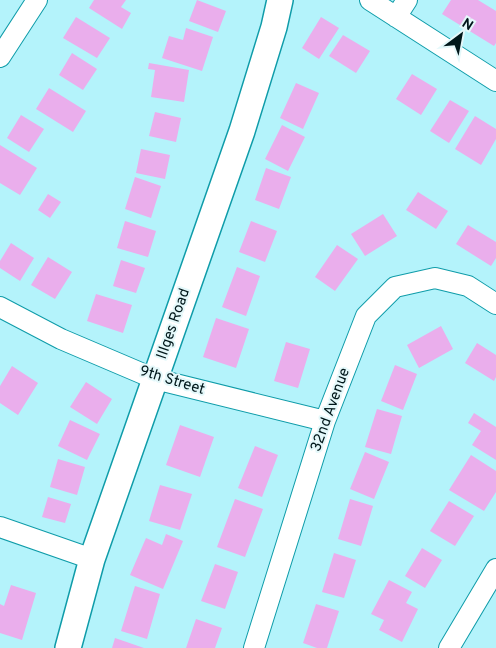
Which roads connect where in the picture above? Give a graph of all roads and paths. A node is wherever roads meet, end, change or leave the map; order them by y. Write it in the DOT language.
graph roads {
  1 [pos="37,0"];
  2 [pos="280,0"];
  3 [pos="370,0"];
  4 [pos="407,0"];
  5 [pos="396,17"];
  6 [pos="0,57"];
  7 [pos="496,81"];
  8 [pos="496,304"];
  9 [pos="0,306"];
  10 [pos="155,379"];
  11 [pos="325,421"];
  12 [pos="0,527"];
  13 [pos="92,559"];
  14 [pos="496,570"];
  15 [pos="68,648"];
  16 [pos="254,648"];
  17 [pos="448,648"];
  1 -- 6 [label="street"];
  2 -- 10 [label="street, Illges Road"];
  3 -- 5 [label="street"];
  4 -- 5 [label="street"];
  5 -- 7 [label="street"];
  8 -- 11 [label="street, 32nd Avenue"];
  9 -- 10 [label="street, 9th Street"];
  10 -- 11 [label="street, 9th Street"];
  10 -- 13 [label="street, Illges Road"];
  11 -- 16 [label="street, 32nd Avenue"];
  12 -- 13 [label="street"];
  13 -- 15 [label="street, Illges Road"];
  14 -- 17 [label="street"];
}
